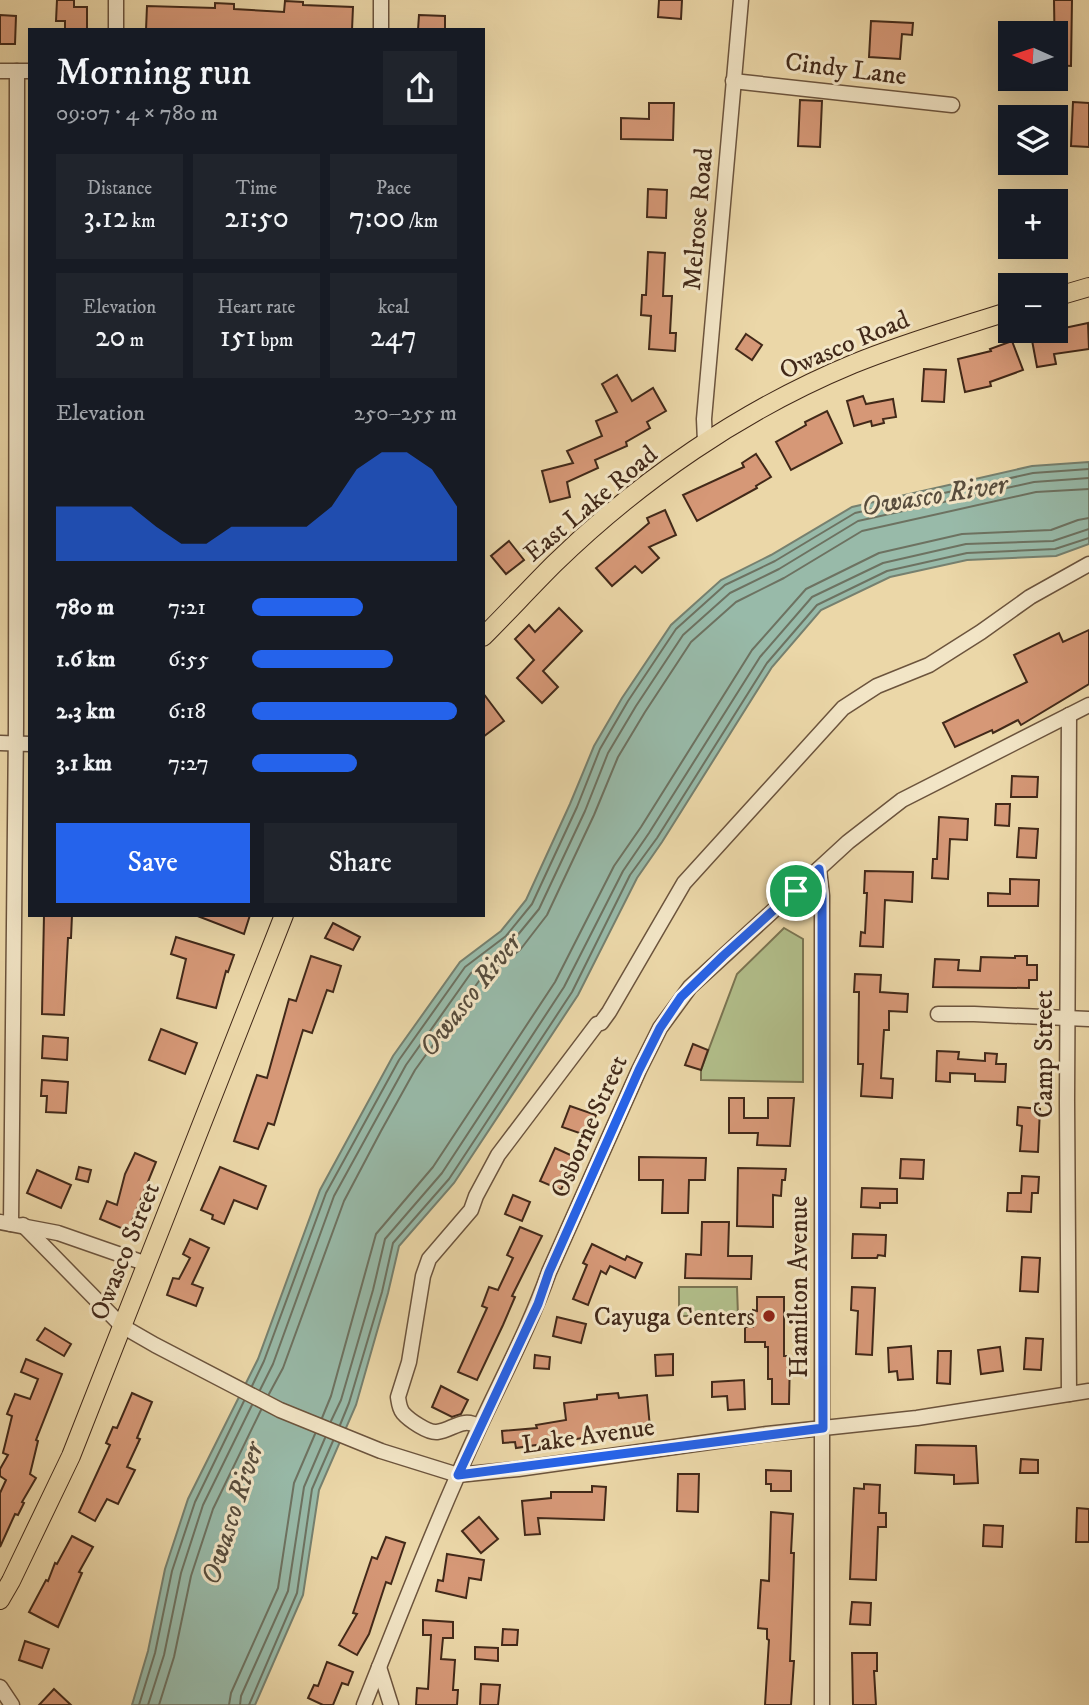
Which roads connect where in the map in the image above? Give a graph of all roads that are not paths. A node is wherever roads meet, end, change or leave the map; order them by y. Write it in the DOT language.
graph roads {
  1 [pos="116,0"];
  2 [pos="381,0"];
  3 [pos="741,0"];
  4 [pos="116,28"];
  5 [pos="381,28"];
  6 [pos="0,71"];
  7 [pos="23,71"];
  8 [pos="733,81"];
  9 [pos="952,104"];
  10 [pos="1089,287"];
  11 [pos="1068,293"];
  12 [pos="998,316"];
  13 [pos="705,442"];
  14 [pos="1089,564"];
  15 [pos="485,635"];
  16 [pos="1089,705"];
  17 [pos="1069,715"];
  18 [pos="0,743"];
  19 [pos="23,744"];
  20 [pos="819,869"];
  21 [pos="283,917"];
  22 [pos="938,1014"];
  23 [pos="1068,1018"];
  24 [pos="1089,1019"];
  25 [pos="11,1224"];
  26 [pos="147,1264"];
  27 [pos="122,1326"];
  28 [pos="1089,1391"];
  29 [pos="1069,1394"];
  30 [pos="479,1427"];
  31 [pos="823,1428"];
  32 [pos="458,1475"];
  33 [pos="0,1600"];
  34 [pos="379,1667"];
  35 [pos="0,1687"];
  36 [pos="12,1705"];
  37 [pos="363,1705"];
  38 [pos="391,1705"];
  39 [pos="822,1705"];
  1 -- 4 [label="street"];
  2 -- 5 [label="street"];
  3 -- 8 [label="street, Melrose Road"];
  6 -- 7 [label="street"];
  7 -- 19 [label="street"];
  8 -- 9 [label="street, Cindy Lane"];
  8 -- 13 [label="street, Melrose Road"];
  10 -- 11 [label="main road"];
  12 -- 13 [label="main road, Owasco Road"];
  13 -- 15 [label="main road, East Lake Road"];
  14 -- 30 [label="street"];
  16 -- 17 [label="street, Osborne Street"];
  17 -- 20 [label="street, Osborne Street"];
  17 -- 23 [label="street, Camp Street"];
  18 -- 19 [label="street"];
  19 -- 25 [label="street"];
  20 -- 30 [label="street, Osborne Street"];
  20 -- 31 [label="street, Hamilton Avenue"];
  21 -- 26 [label="main road, Owasco Street"];
  22 -- 23 [label="street"];
  23 -- 24 [label="street"];
  23 -- 29 [label="street, Camp Street"];
  25 -- 26 [label="street"];
  25 -- 27 [label="street, Lake Avenue"];
  26 -- 27 [label="main road, Owasco Street"];
  27 -- 32 [label="street, Lake Avenue"];
  27 -- 33 [label="main road, Owasco Street"];
  28 -- 29 [label="street, Lake Avenue"];
  29 -- 31 [label="street, Lake Avenue"];
  30 -- 32 [label="street, Osborne Street"];
  31 -- 32 [label="street, Lake Avenue"];
  31 -- 39 [label="street, Hamilton Avenue"];
  32 -- 34 [label="street, Osborne Street"];
  34 -- 37 [label="street, Osborne Street"];
  34 -- 38 [label="street"];
  35 -- 36 [label="street"];
}
